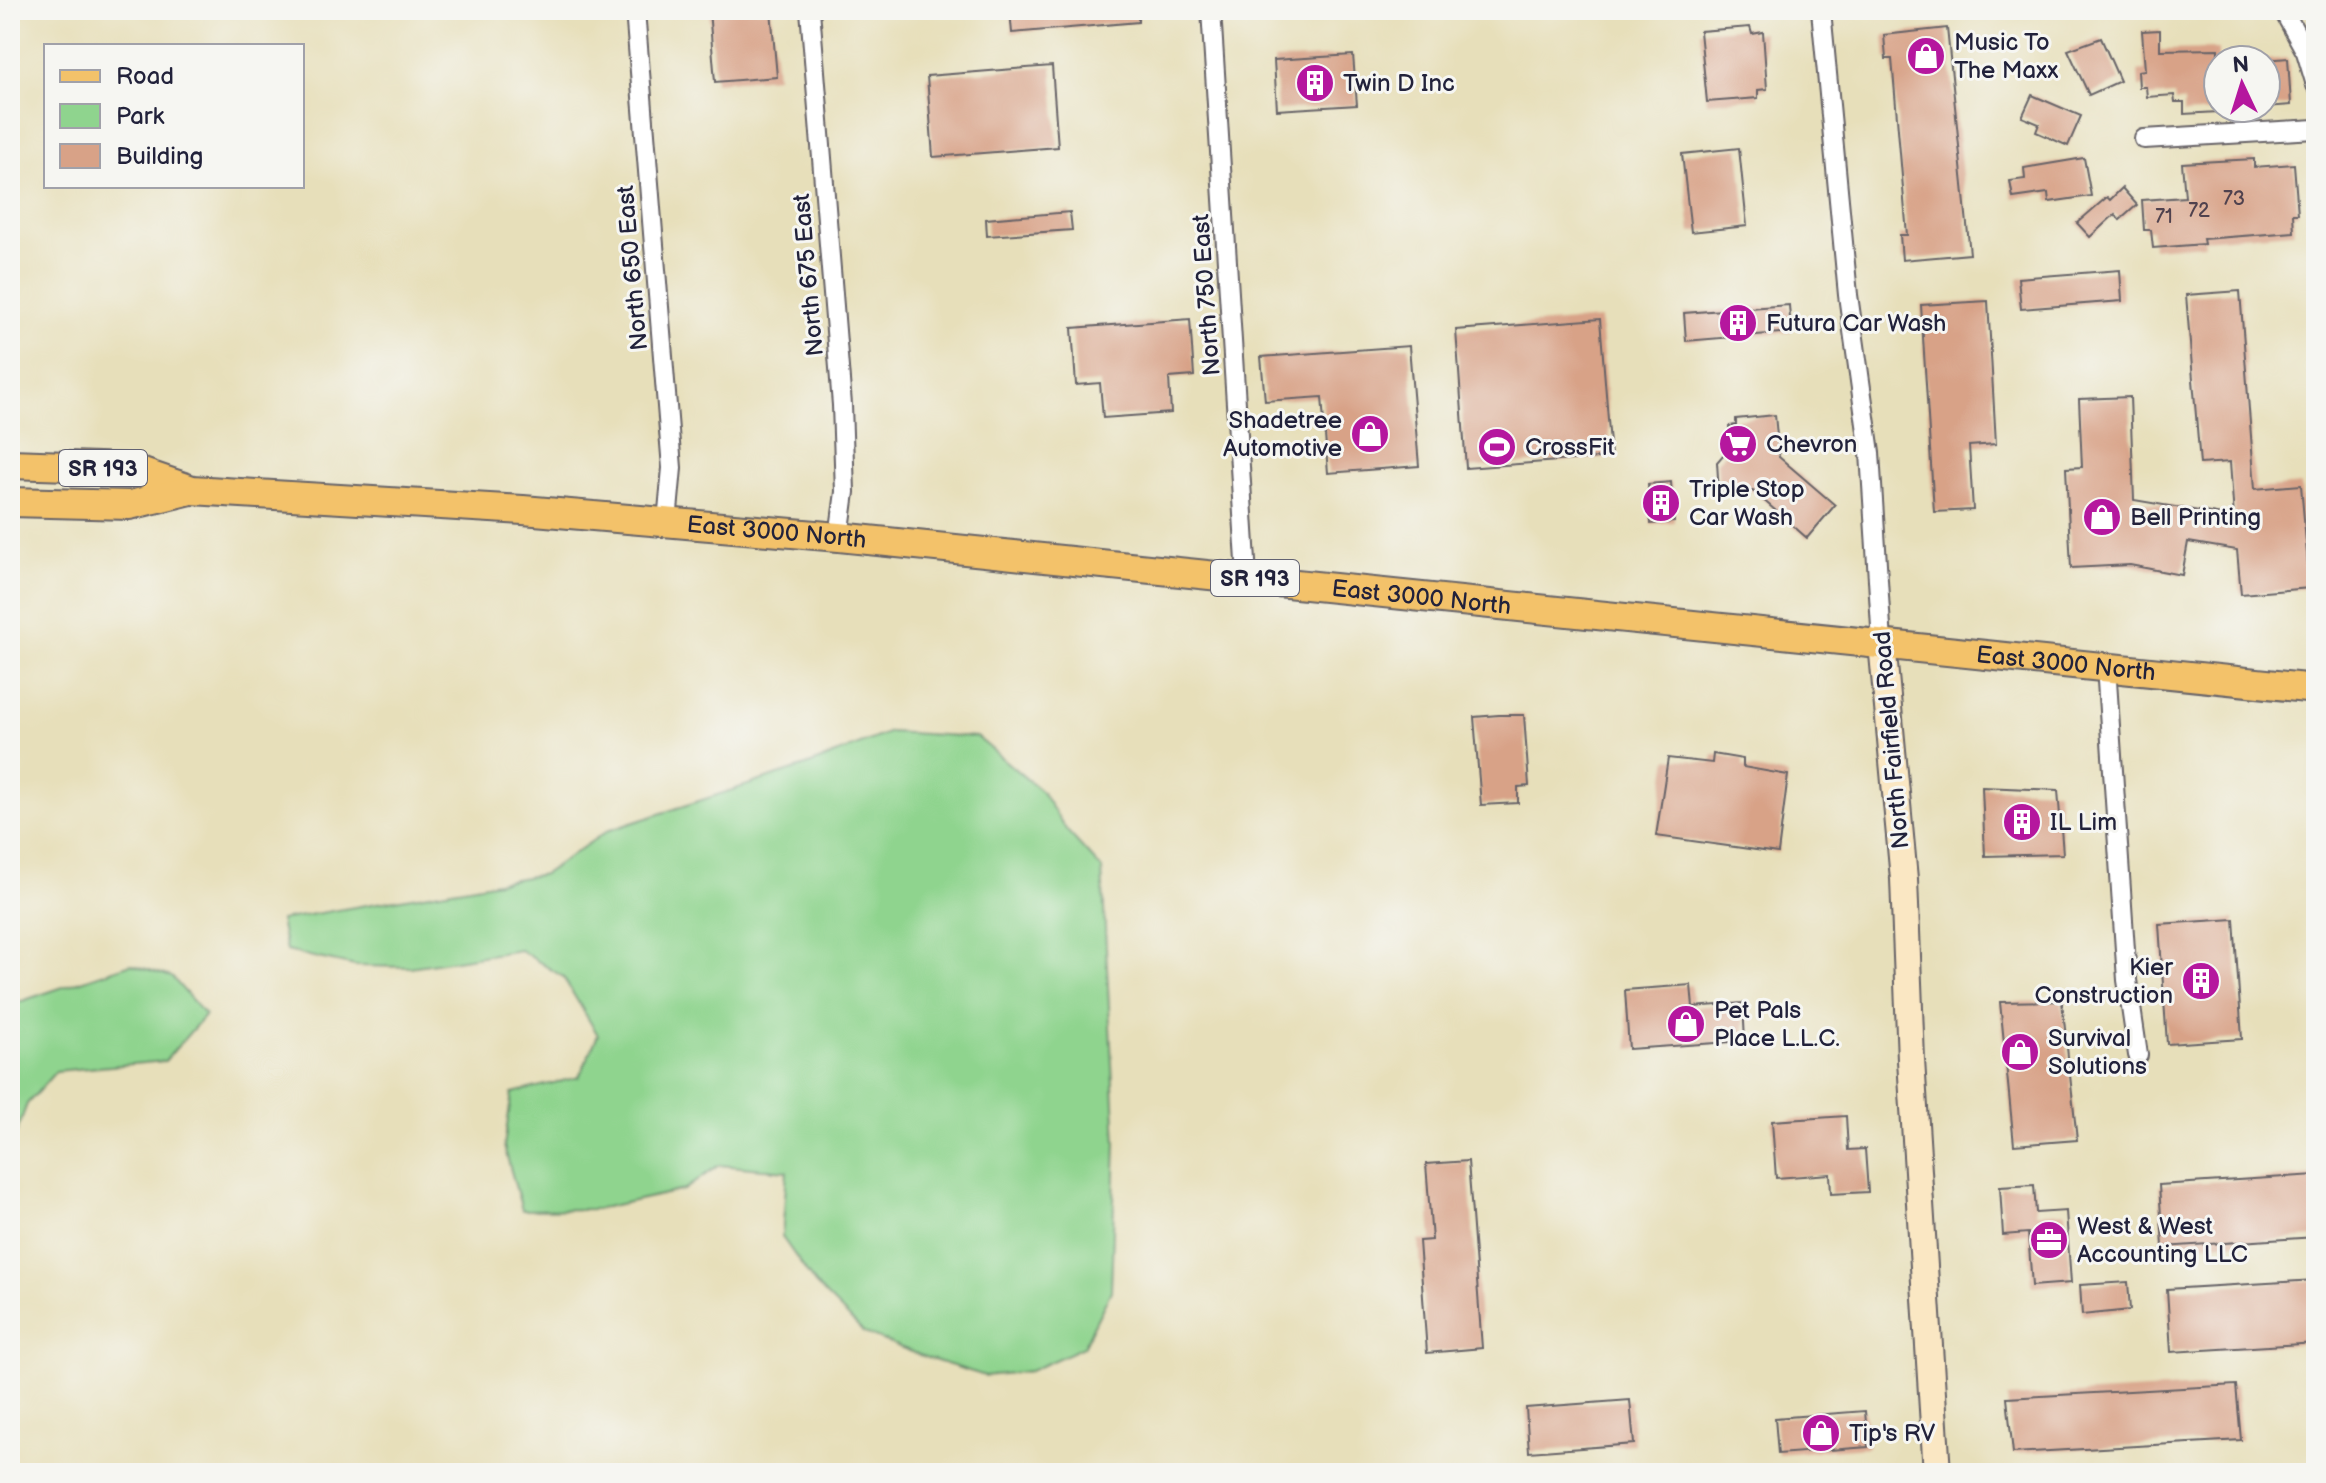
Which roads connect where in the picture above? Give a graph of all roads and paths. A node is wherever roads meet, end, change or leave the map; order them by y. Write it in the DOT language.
graph roads {
  1 [pos="635,10"];
  2 [pos="810,10"];
  3 [pos="1211,10"];
  4 [pos="1821,10"];
  5 [pos="2283,10"];
  6 [pos="2316,85"];
  7 [pos="2316,129"];
  8 [pos="2144,139"];
  9 [pos="10,464"];
  10 [pos="192,490"];
  11 [pos="10,502"];
  12 [pos="667,522"];
  13 [pos="839,537"];
  14 [pos="1247,577"];
  15 [pos="1882,643"];
  16 [pos="2106,666"];
  17 [pos="2316,689"];
  18 [pos="2138,1055"];
  19 [pos="1937,1473"];
  1 -- 12 [label="street, North 650 East"];
  2 -- 13 [label="street, North 675 East"];
  3 -- 14 [label="street, North 750 East"];
  4 -- 15 [label="street, North Fairfield Road"];
  5 -- 6 [label="street"];
  7 -- 8 [label="street"];
  9 -- 10 [label="main road, East 3000 North / SR 193"];
  10 -- 11 [label="main road, East 3000 North / SR 193"];
  10 -- 12 [label="main road, East 3000 North / SR 193"];
  12 -- 13 [label="main road, East 3000 North / SR 193"];
  13 -- 14 [label="main road, East 3000 North / SR 193"];
  14 -- 15 [label="main road, East 3000 North / SR 193"];
  15 -- 16 [label="main road, East 3000 North / SR 193"];
  15 -- 19 [label="main road, North Fairfield Road"];
  16 -- 17 [label="main road, East 3000 North / SR 193"];
  16 -- 18 [label="street"];
}
